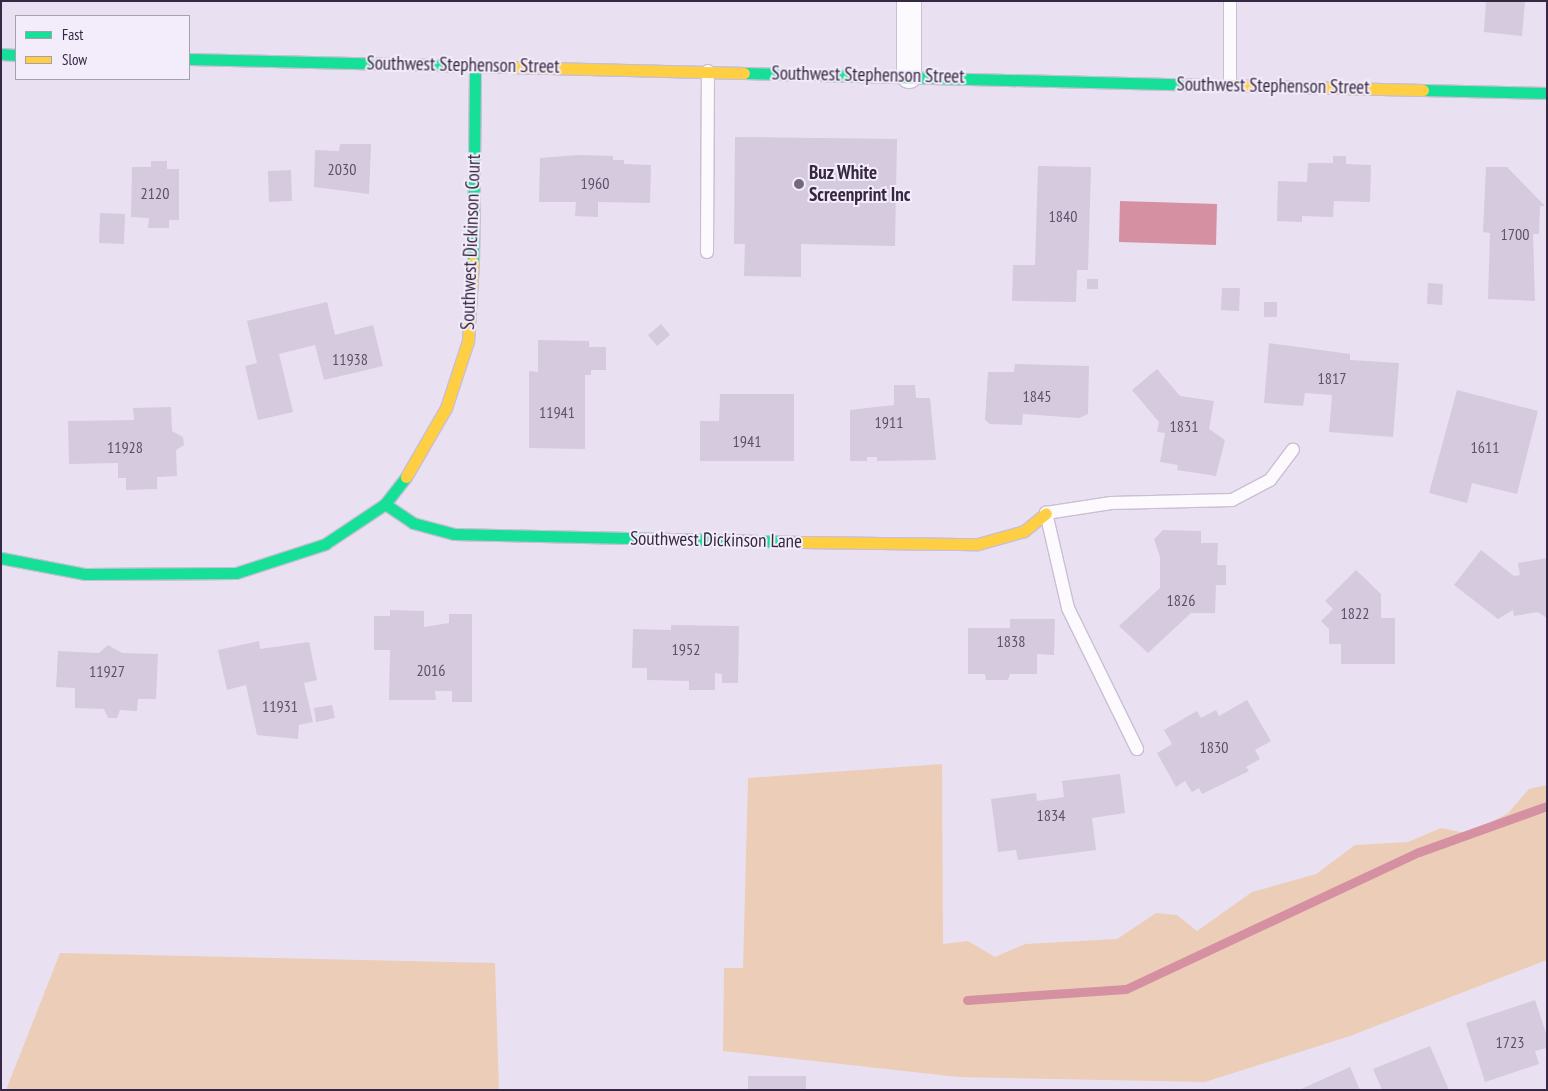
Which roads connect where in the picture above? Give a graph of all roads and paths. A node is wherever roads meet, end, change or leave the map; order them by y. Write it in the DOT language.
graph roads {
  1 [pos="909,1"];
  2 [pos="1230,1"];
  3 [pos="1,54"];
  4 [pos="15,54"];
  5 [pos="190,59"];
  6 [pos="475,66"];
  7 [pos="708,72"];
  8 [pos="908,76"];
  9 [pos="1230,85"];
  10 [pos="1547,93"];
  11 [pos="707,252"];
  12 [pos="1293,450"];
  13 [pos="385,504"];
  14 [pos="1046,513"];
  15 [pos="1,558"];
  16 [pos="1137,749"];
  1 -- 8 [label="street"];
  2 -- 9 [label="lane"];
  3 -- 4 [label="street"];
  5 -- 6 [label="street, Southwest Stephenson Street"];
  6 -- 7 [label="street, Southwest Stephenson Street"];
  6 -- 13 [label="street, Southwest Dickinson Court"];
  7 -- 8 [label="street, Southwest Stephenson Street"];
  7 -- 11 [label="lane"];
  8 -- 9 [label="street, Southwest Stephenson Street"];
  9 -- 10 [label="street, Southwest Stephenson Street"];
  12 -- 14 [label="lane"];
  13 -- 14 [label="street, Southwest Dickinson Lane"];
  13 -- 15 [label="street, Southwest Dickinson Court"];
  14 -- 16 [label="lane"];
}
